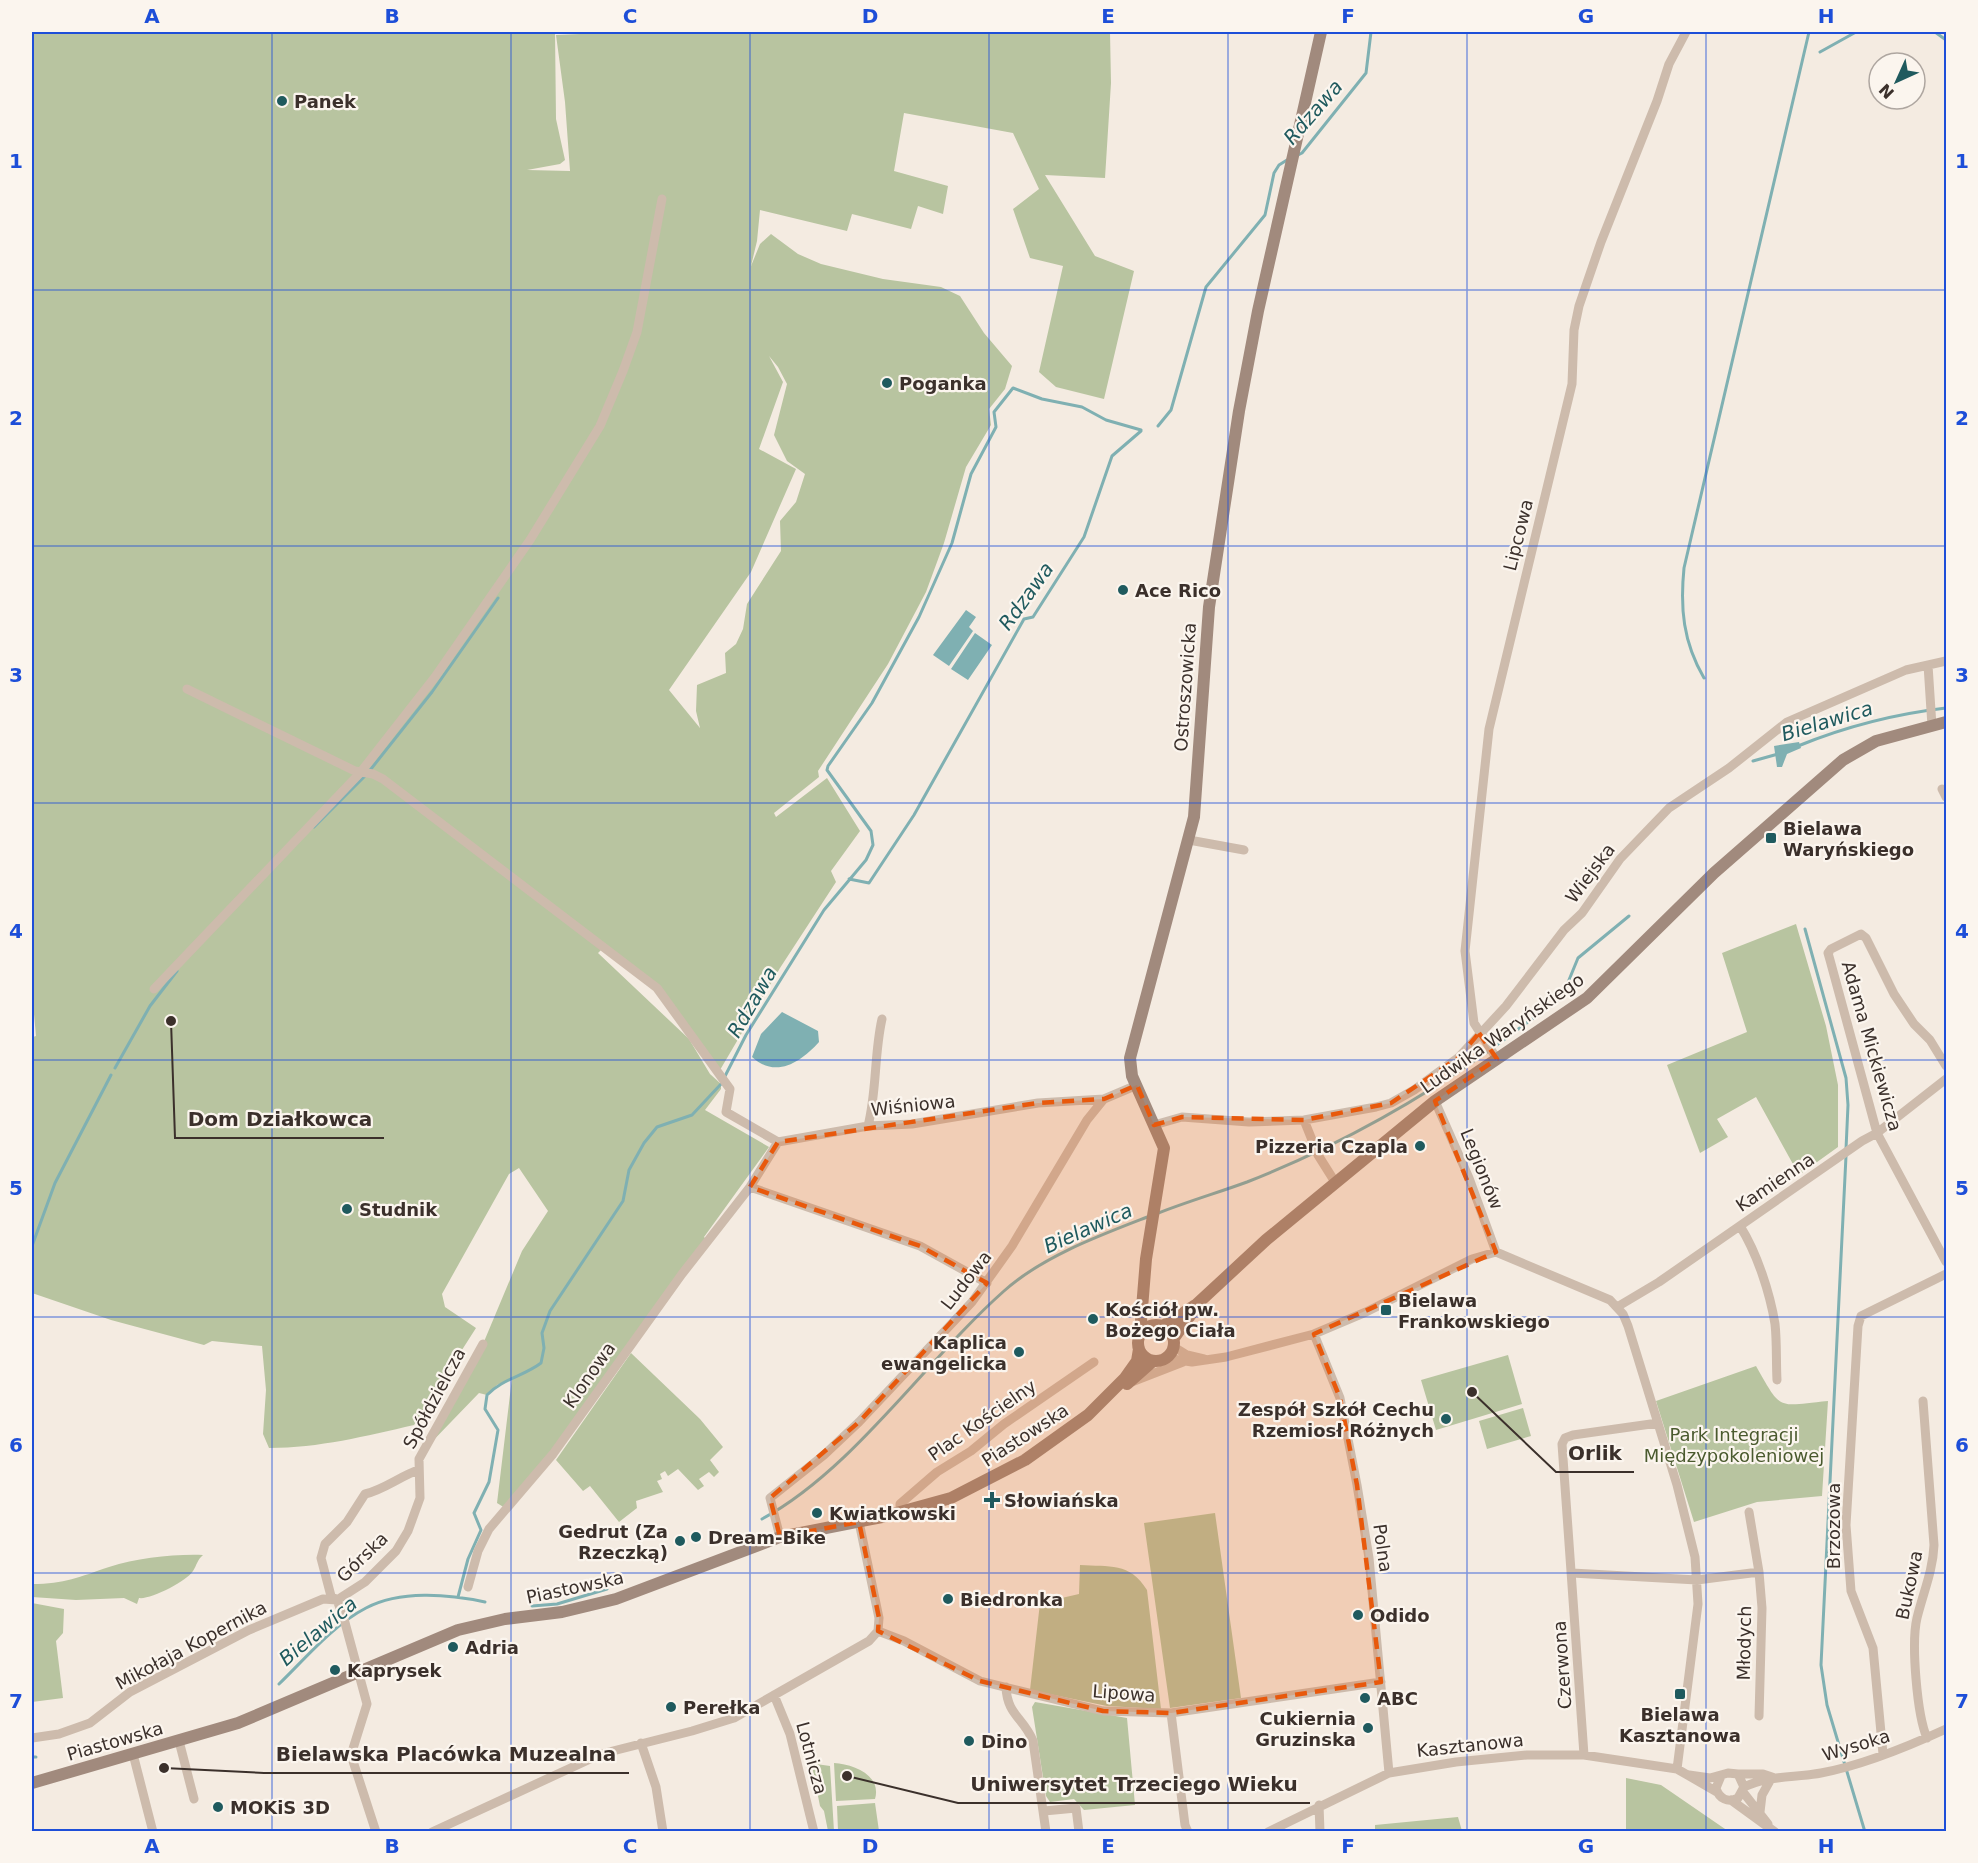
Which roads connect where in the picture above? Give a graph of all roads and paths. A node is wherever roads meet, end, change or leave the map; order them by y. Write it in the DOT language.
graph roads {
  1 [pos="1321,32"];
  2 [pos="1686,32"];
  3 [pos="662,199"];
  4 [pos="1947,661"];
  5 [pos="1928,665"];
  6 [pos="187,689"];
  7 [pos="1931,714"];
  8 [pos="1947,722"];
  9 [pos="360,773"];
  10 [pos="1189,840"];
  11 [pos="1244,850"];
  12 [pos="154,989"];
  13 [pos="882,1019"];
  14 [pos="1479,1033"];
  15 [pos="1492,1052"];
  16 [pos="1947,1066"];
  17 [pos="1947,1079"];
  18 [pos="1137,1085"];
  19 [pos="1104,1100"];
  20 [pos="1435,1101"];
  21 [pos="1304,1120"];
  22 [pos="1154,1125"];
  23 [pos="868,1126"];
  24 [pos="1877,1133"];
  25 [pos="778,1142"];
  26 [pos="1335,1182"];
  27 [pos="750,1188"];
  28 [pos="1740,1226"];
  29 [pos="1496,1252"];
  30 [pos="1947,1262"];
  31 [pos="1947,1274"];
  32 [pos="987,1283"];
  33 [pos="1144,1302"];
  34 [pos="1197,1304"];
  35 [pos="1617,1307"];
  36 [pos="1161,1325"];
  37 [pos="1140,1333"];
  38 [pos="1314,1334"];
  39 [pos="1174,1342"];
  40 [pos="483,1344"];
  41 [pos="1138,1349"];
  42 [pos="1166,1358"];
  43 [pos="1206,1360"];
  44 [pos="1153,1361"];
  45 [pos="1094,1362"];
  46 [pos="1183,1362"];
  47 [pos="1777,1380"];
  48 [pos="1127,1384"];
  49 [pos="1109,1396"];
  50 [pos="1923,1401"];
  51 [pos="1658,1423"];
  52 [pos="418,1470"];
  53 [pos="1749,1512"];
  54 [pos="900,1513"];
  55 [pos="859,1522"];
  56 [pos="780,1537"];
  57 [pos="1759,1572"];
  58 [pos="1572,1573"];
  59 [pos="1697,1580"];
  60 [pos="468,1587"];
  61 [pos="337,1600"];
  62 [pos="878,1631"];
  63 [pos="357,1672"];
  64 [pos="1381,1682"];
  65 [pos="1006,1687"];
  66 [pos="774,1695"];
  67 [pos="1171,1713"];
  68 [pos="1759,1716"];
  69 [pos="1947,1730"];
  70 [pos="32,1738"];
  71 [pos="1927,1738"];
  72 [pos="179,1741"];
  73 [pos="641,1743"];
  74 [pos="133,1754"];
  75 [pos="1882,1754"];
  76 [pos="1584,1755"];
  77 [pos="1677,1769"];
  78 [pos="1389,1773"];
  79 [pos="1738,1774"];
  80 [pos="1687,1775"];
  81 [pos="1721,1776"];
  82 [pos="1772,1777"];
  83 [pos="32,1783"];
  84 [pos="1744,1789"];
  85 [pos="1717,1792"];
  86 [pos="194,1799"];
  87 [pos="1731,1800"];
  88 [pos="1319,1805"];
  89 [pos="1044,1811"];
  90 [pos="1760,1812"];
  91 [pos="1185,1829"];
  92 [pos="1772,1829"];
  93 [pos="153,1832"];
  94 [pos="376,1832"];
  95 [pos="432,1832"];
  96 [pos="663,1832"];
  97 [pos="814,1832"];
  98 [pos="1046,1832"];
  99 [pos="1079,1832"];
  100 [pos="1268,1832"];
  101 [pos="1320,1832"];
  1 -- 10 [label="main road, Ostroszowicka"];
  2 -- 14 [label="street, Lipcowa"];
  3 -- 9 [label="street"];
  4 -- 5 [label="street, Wiejska"];
  5 -- 7 [label="street"];
  5 -- 14 [label="street, Wiejska"];
  6 -- 9 [label="street"];
  7 -- 8 [label="main road, Ludwika Waryńskiego"];
  7 -- 15 [label="main road, Ludwika Waryńskiego"];
  9 -- 12 [label="street"];
  9 -- 25 [label="street"];
  10 -- 11 [label="street"];
  10 -- 18 [label="main road, Ostroszowicka"];
  13 -- 23 [label="street"];
  14 -- 15 [label="street, Lipcowa"];
  14 -- 21 [label="street, Wiejska"];
  15 -- 20 [label="main road, Ludwika Waryńskiego"];
  16 -- 24 [label="street, Adama Mickiewicza"];
  17 -- 24 [label="street, Kamienna"];
  18 -- 19 [label="street, Wiśniowa"];
  18 -- 22 [label="main road, Ostroszowicka"];
  19 -- 23 [label="street, Wiśniowa"];
  19 -- 32 [label="street, Ludowa"];
  20 -- 26 [label="main road, Ludwika Waryńskiego"];
  20 -- 29 [label="street, Legionów"];
  21 -- 22 [label="street, Wiejska"];
  21 -- 26 [label="street"];
  22 -- 33 [label="main road, Ostroszowicka"];
  23 -- 25 [label="street, Wiśniowa"];
  24 -- 28 [label="street, Kamienna"];
  24 -- 30 [label="street, Adama Mickiewicza"];
  25 -- 27 [label="street, Klonowa"];
  26 -- 34 [label="main road, Ludwika Waryńskiego"];
  27 -- 32 [label="street"];
  27 -- 60 [label="street, Klonowa"];
  28 -- 35 [label="street, Kamienna"];
  28 -- 47 [label="street"];
  29 -- 35 [label="street"];
  29 -- 38 [label="street"];
  31 -- 75 [label="street, Brzozowa"];
  32 -- 56 [label="street, Ludowa"];
  33 -- 36 [label="main road"];
  33 -- 37 [label="main road, Ostroszowicka"];
  34 -- 36 [label="main road, Ludwika Waryńskiego"];
  34 -- 39 [label="main road, Ludwika Waryńskiego"];
  35 -- 51 [label="street"];
  36 -- 37 [label="main road"];
  36 -- 39 [label="main road"];
  37 -- 41 [label="main road"];
  38 -- 43 [label="street"];
  38 -- 64 [label="street, Polna"];
  39 -- 42 [label="main road"];
  39 -- 43 [label="street"];
  40 -- 52 [label="street, Spółdzielcza"];
  41 -- 44 [label="main road"];
  41 -- 49 [label="main road, Piastowska"];
  42 -- 44 [label="main road"];
  42 -- 46 [label="street"];
  43 -- 46 [label="street"];
  44 -- 48 [label="main road, Piastowska"];
  45 -- 54 [label="street, Plac Kościelny"];
  46 -- 48 [label="street, Piastowska"];
  48 -- 49 [label="main road, Piastowska"];
  49 -- 54 [label="main road, Piastowska"];
  50 -- 71 [label="street, Bukowa"];
  51 -- 58 [label="street, Czerwona"];
  51 -- 59 [label="street"];
  52 -- 61 [label="street, Górska"];
  52 -- 61 [label="street, Górska"];
  53 -- 57 [label="street, Młodych"];
  54 -- 55 [label="main road, Piastowska"];
  55 -- 56 [label="main road, Piastowska"];
  55 -- 62 [label="street"];
  56 -- 63 [label="main road, Piastowska"];
  57 -- 59 [label="street"];
  57 -- 68 [label="street, Młodych"];
  58 -- 59 [label="street"];
  58 -- 76 [label="street, Czerwona"];
  59 -- 77 [label="street"];
  61 -- 63 [label="street"];
  61 -- 70 [label="street, Mikołaja Kopernika"];
  62 -- 65 [label="street, Lipowa"];
  62 -- 66 [label="street"];
  63 -- 72 [label="main road, Piastowska"];
  63 -- 94 [label="street"];
  64 -- 67 [label="street, Lipowa"];
  64 -- 78 [label="street, Polna"];
  65 -- 67 [label="street, Lipowa"];
  65 -- 89 [label="street"];
  66 -- 73 [label="street"];
  66 -- 97 [label="street, Lotnicza"];
  67 -- 91 [label="street"];
  69 -- 71 [label="street, Wysoka"];
  71 -- 75 [label="street, Wysoka"];
  72 -- 74 [label="main road, Piastowska"];
  72 -- 86 [label="street"];
  73 -- 95 [label="street"];
  73 -- 96 [label="street"];
  74 -- 83 [label="main road, Piastowska"];
  74 -- 93 [label="street"];
  75 -- 82 [label="street, Wysoka"];
  76 -- 77 [label="street, Kasztanowa"];
  76 -- 78 [label="street, Kasztanowa"];
  77 -- 80 [label="street, Kasztanowa"];
  78 -- 88 [label="street, Kasztanowa"];
  79 -- 81 [label="street"];
  79 -- 82 [label="street, Wysoka"];
  79 -- 84 [label="street"];
  80 -- 81 [label="street, Kasztanowa"];
  80 -- 85 [label="street, Kasztanowa"];
  81 -- 85 [label="street"];
  82 -- 84 [label="street, Wysoka"];
  82 -- 90 [label="street"];
  84 -- 87 [label="street"];
  84 -- 90 [label="street"];
  85 -- 87 [label="street"];
  87 -- 92 [label="street"];
  88 -- 100 [label="street, Kasztanowa"];
  88 -- 101 [label="street"];
  89 -- 98 [label="street"];
  89 -- 99 [label="street"];
  90 -- 92 [label="street"];
}
